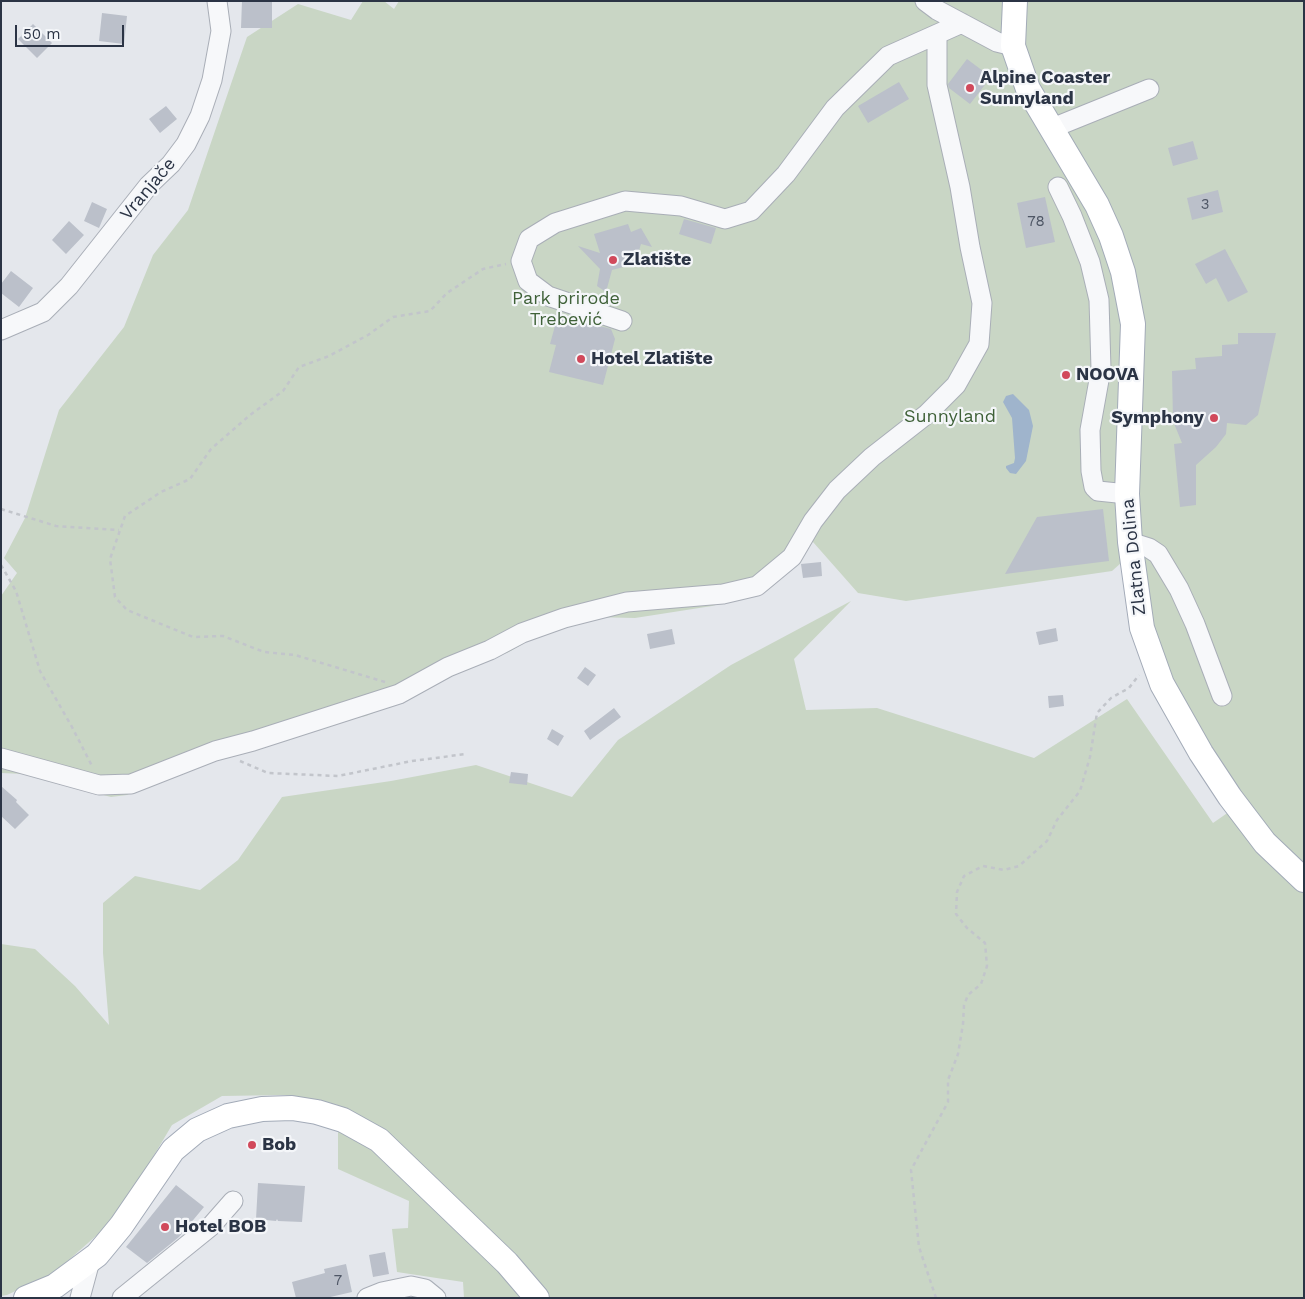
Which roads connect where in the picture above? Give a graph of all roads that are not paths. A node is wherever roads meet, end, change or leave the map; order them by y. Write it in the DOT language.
graph roads {
  1 [pos="217,1"];
  2 [pos="925,1"];
  3 [pos="1015,1"];
  4 [pos="962,23"];
  5 [pos="937,35"];
  6 [pos="1012,46"];
  7 [pos="1149,89"];
  8 [pos="1050,129"];
  9 [pos="1058,187"];
  10 [pos="622,320"];
  11 [pos="1,330"];
  12 [pos="1127,494"];
  13 [pos="1130,542"];
  14 [pos="1222,696"];
  15 [pos="1,758"];
  16 [pos="1304,880"];
  17 [pos="233,1201"];
  18 [pos="90,1261"];
  19 [pos="26,1298"];
  20 [pos="80,1298"];
  21 [pos="122,1298"];
  22 [pos="367,1298"];
  23 [pos="436,1298"];
  24 [pos="537,1298"];
  1 -- 11 [label="street, Vranjače"];
  2 -- 4 [label="street"];
  3 -- 6 [label="main road, Zlatna Dolina"];
  4 -- 5 [label="street"];
  4 -- 6 [label="street"];
  5 -- 10 [label="street"];
  5 -- 15 [label="street"];
  6 -- 8 [label="main road, Zlatna Dolina"];
  7 -- 8 [label="street"];
  8 -- 12 [label="main road, Zlatna Dolina"];
  9 -- 12 [label="street"];
  12 -- 13 [label="main road, Zlatna Dolina"];
  13 -- 14 [label="street"];
  13 -- 16 [label="main road, Zlatna Dolina"];
  17 -- 21 [label="street"];
  18 -- 19 [label="main road"];
  18 -- 20 [label="street"];
  18 -- 24 [label="main road"];
  22 -- 23 [label="street"];
}
